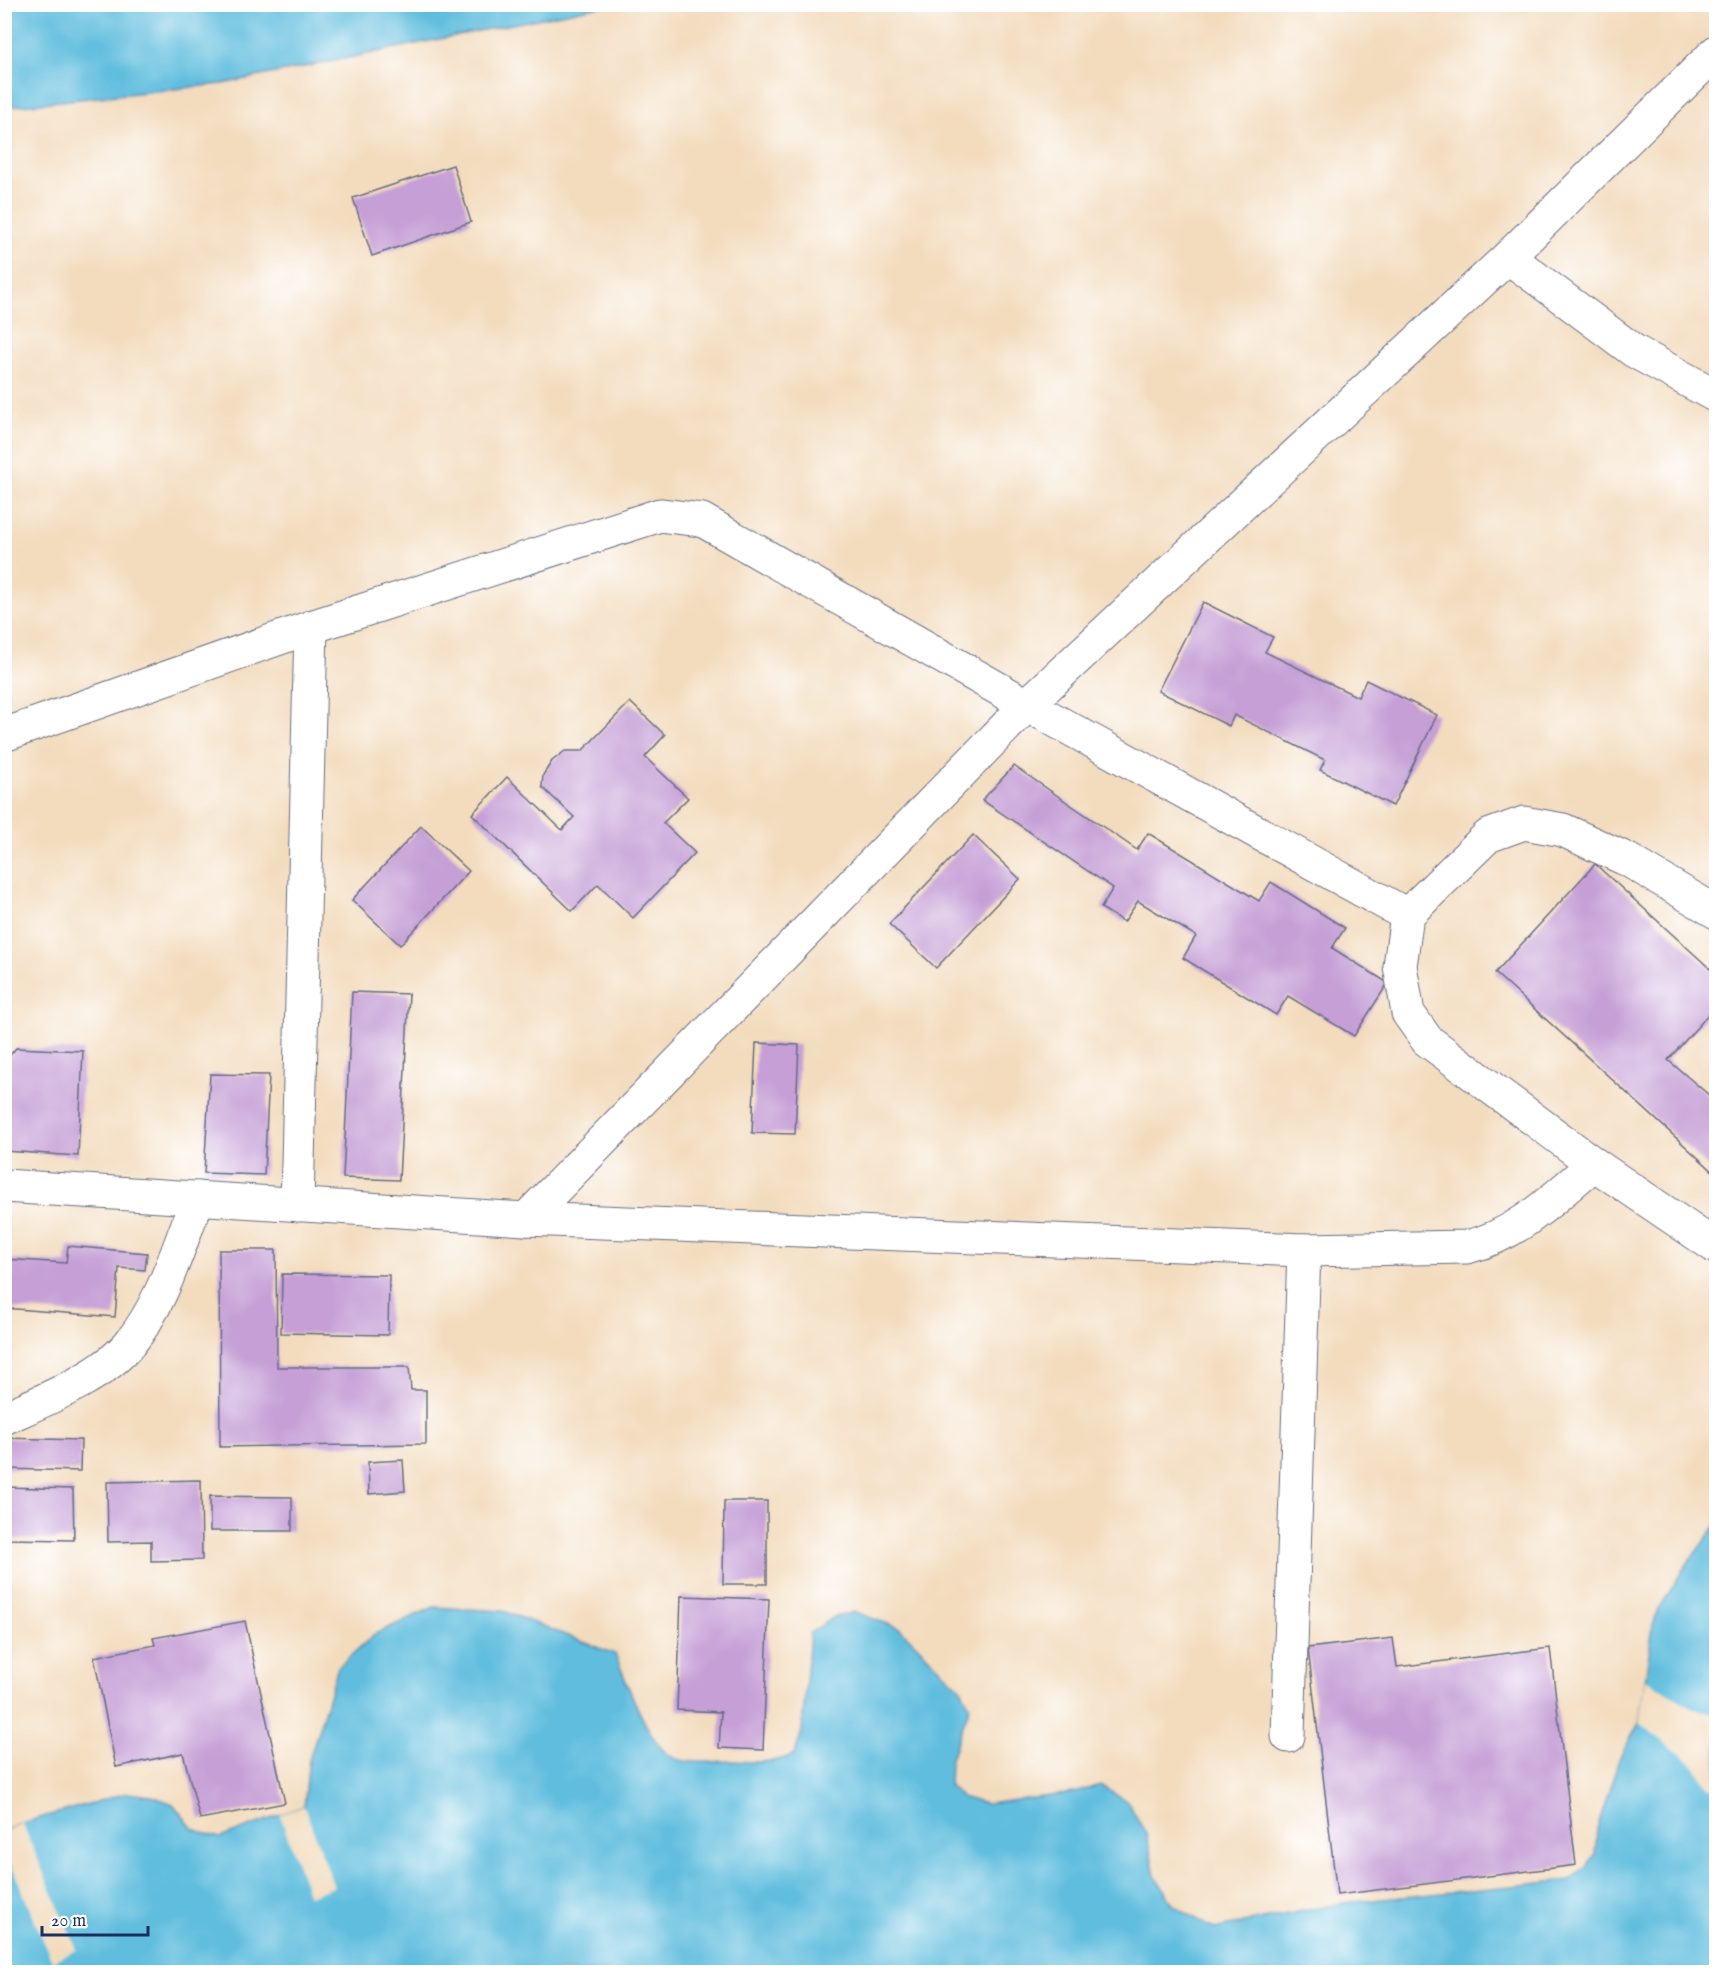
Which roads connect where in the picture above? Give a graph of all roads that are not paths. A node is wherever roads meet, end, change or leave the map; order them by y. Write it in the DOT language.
graph roads {
  1 [pos="1716,52"];
  2 [pos="1508,257"];
  3 [pos="1716,396"];
  4 [pos="311,627"];
  5 [pos="1027,705"];
  6 [pos="4,735"];
  7 [pos="1716,912"];
  8 [pos="1407,915"];
  9 [pos="1594,1164"];
  10 [pos="4,1186"];
  11 [pos="198,1198"];
  12 [pos="297,1205"];
  13 [pos="526,1219"];
  14 [pos="1716,1247"];
  15 [pos="1304,1250"];
  16 [pos="4,1418"];
  17 [pos="1288,1736"];
  1 -- 2 [label="street"];
  2 -- 3 [label="street"];
  2 -- 5 [label="street"];
  4 -- 5 [label="street"];
  4 -- 6 [label="street"];
  4 -- 12 [label="street"];
  5 -- 8 [label="street"];
  5 -- 13 [label="street"];
  7 -- 8 [label="street"];
  8 -- 9 [label="street"];
  9 -- 14 [label="street"];
  9 -- 15 [label="street"];
  10 -- 11 [label="street"];
  11 -- 12 [label="street"];
  11 -- 16 [label="street"];
  12 -- 13 [label="street"];
  13 -- 15 [label="street"];
  15 -- 17 [label="street"];
}
